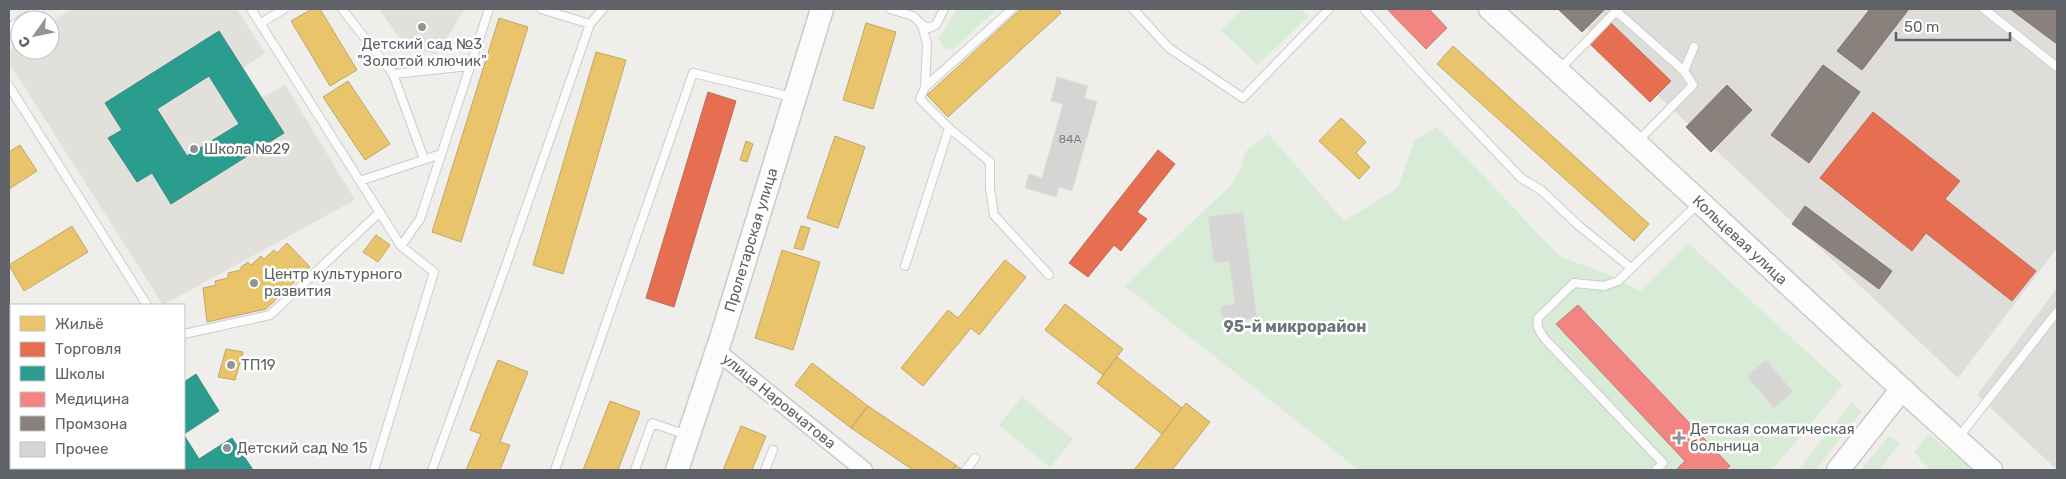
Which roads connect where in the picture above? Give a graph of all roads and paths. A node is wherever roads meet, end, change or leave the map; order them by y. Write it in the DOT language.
graph roads {
  1 [pos="251,9"];
  2 [pos="284,9"];
  3 [pos="342,9"];
  4 [pos="489,9"];
  5 [pos="541,9"];
  6 [pos="603,9"];
  7 [pos="822,9"];
  8 [pos="890,9"];
  9 [pos="944,9"];
  10 [pos="1012,9"];
  11 [pos="1133,9"];
  12 [pos="1329,9"];
  13 [pos="1364,9"];
  14 [pos="1490,9"];
  15 [pos="1984,9"];
  16 [pos="1617,10"];
  17 [pos="261,24"];
  18 [pos="590,24"];
  19 [pos="922,25"];
  20 [pos="1694,47"];
  21 [pos="470,66"];
  22 [pos="2057,67"];
  23 [pos="1558,71"];
  24 [pos="1684,71"];
  25 [pos="393,74"];
  26 [pos="9,86"];
  27 [pos="925,88"];
  28 [pos="794,98"];
  29 [pos="949,128"];
  30 [pos="1637,142"];
  31 [pos="441,154"];
  32 [pos="424,160"];
  33 [pos="360,181"];
  34 [pos="1699,202"];
  35 [pos="380,212"];
  36 [pos="401,246"];
  37 [pos="905,266"];
  38 [pos="1631,268"];
  39 [pos="1049,275"];
  40 [pos="146,304"];
  41 [pos="2057,312"];
  42 [pos="185,334"];
  43 [pos="717,352"];
  44 [pos="1902,389"];
  45 [pos="689,436"];
  46 [pos="1957,439"];
  47 [pos="773,450"];
  48 [pos="975,458"];
  49 [pos="374,470"];
  50 [pos="432,470"];
  51 [pos="555,470"];
  52 [pos="635,470"];
  53 [pos="677,470"];
  54 [pos="765,470"];
  55 [pos="864,470"];
  56 [pos="966,470"];
  57 [pos="1656,470"];
  58 [pos="1838,470"];
  59 [pos="1991,470"];
  1 -- 17 [label="lane"];
  2 -- 17 [label="lane"];
  3 -- 25 [label="lane"];
  4 -- 21 [label="lane"];
  5 -- 18 [label="lane"];
  6 -- 18 [label="lane"];
  7 -- 28 [label="main road, Пролетарская улица"];
  8 -- 19 [label="lane"];
  9 -- 19 [label="lane"];
  10 -- 27 [label="lane"];
  11 -- 12 [label="lane"];
  13 -- 38 [label="lane"];
  14 -- 23 [label="main road, Кольцевая улица"];
  15 -- 22 [label="lane"];
  16 -- 23 [label="lane"];
  16 -- 24 [label="lane"];
  17 -- 33 [label="lane"];
  18 -- 50 [label="lane"];
  19 -- 27 [label="lane"];
  20 -- 24 [label="lane"];
  21 -- 25 [label="lane"];
  21 -- 31 [label="lane"];
  23 -- 30 [label="main road, Кольцевая улица"];
  24 -- 30 [label="lane"];
  25 -- 32 [label="lane"];
  26 -- 40 [label="lane"];
  27 -- 29 [label="lane"];
  28 -- 43 [label="main road, Пролетарская улица"];
  28 -- 51 [label="lane"];
  29 -- 37 [label="lane"];
  29 -- 39 [label="lane"];
  30 -- 34 [label="main road, Кольцевая улица"];
  31 -- 32 [label="lane"];
  31 -- 36 [label="lane"];
  32 -- 33 [label="lane"];
  33 -- 35 [label="lane"];
  34 -- 38 [label="lane"];
  34 -- 44 [label="main road, Кольцевая улица"];
  35 -- 36 [label="lane"];
  35 -- 42 [label="lane"];
  36 -- 49 [label="lane"];
  38 -- 57 [label="lane"];
  41 -- 46 [label="lane"];
  43 -- 45 [label="main road, Пролетарская улица"];
  43 -- 55 [label="street, улица Наровчатова"];
  44 -- 46 [label="main road, Кольцевая улица"];
  44 -- 58 [label="main road"];
  45 -- 52 [label="lane"];
  45 -- 53 [label="main road, Пролетарская улица"];
  46 -- 59 [label="main road, Кольцевая улица"];
  47 -- 54 [label="lane"];
  48 -- 56 [label="lane"];
}
